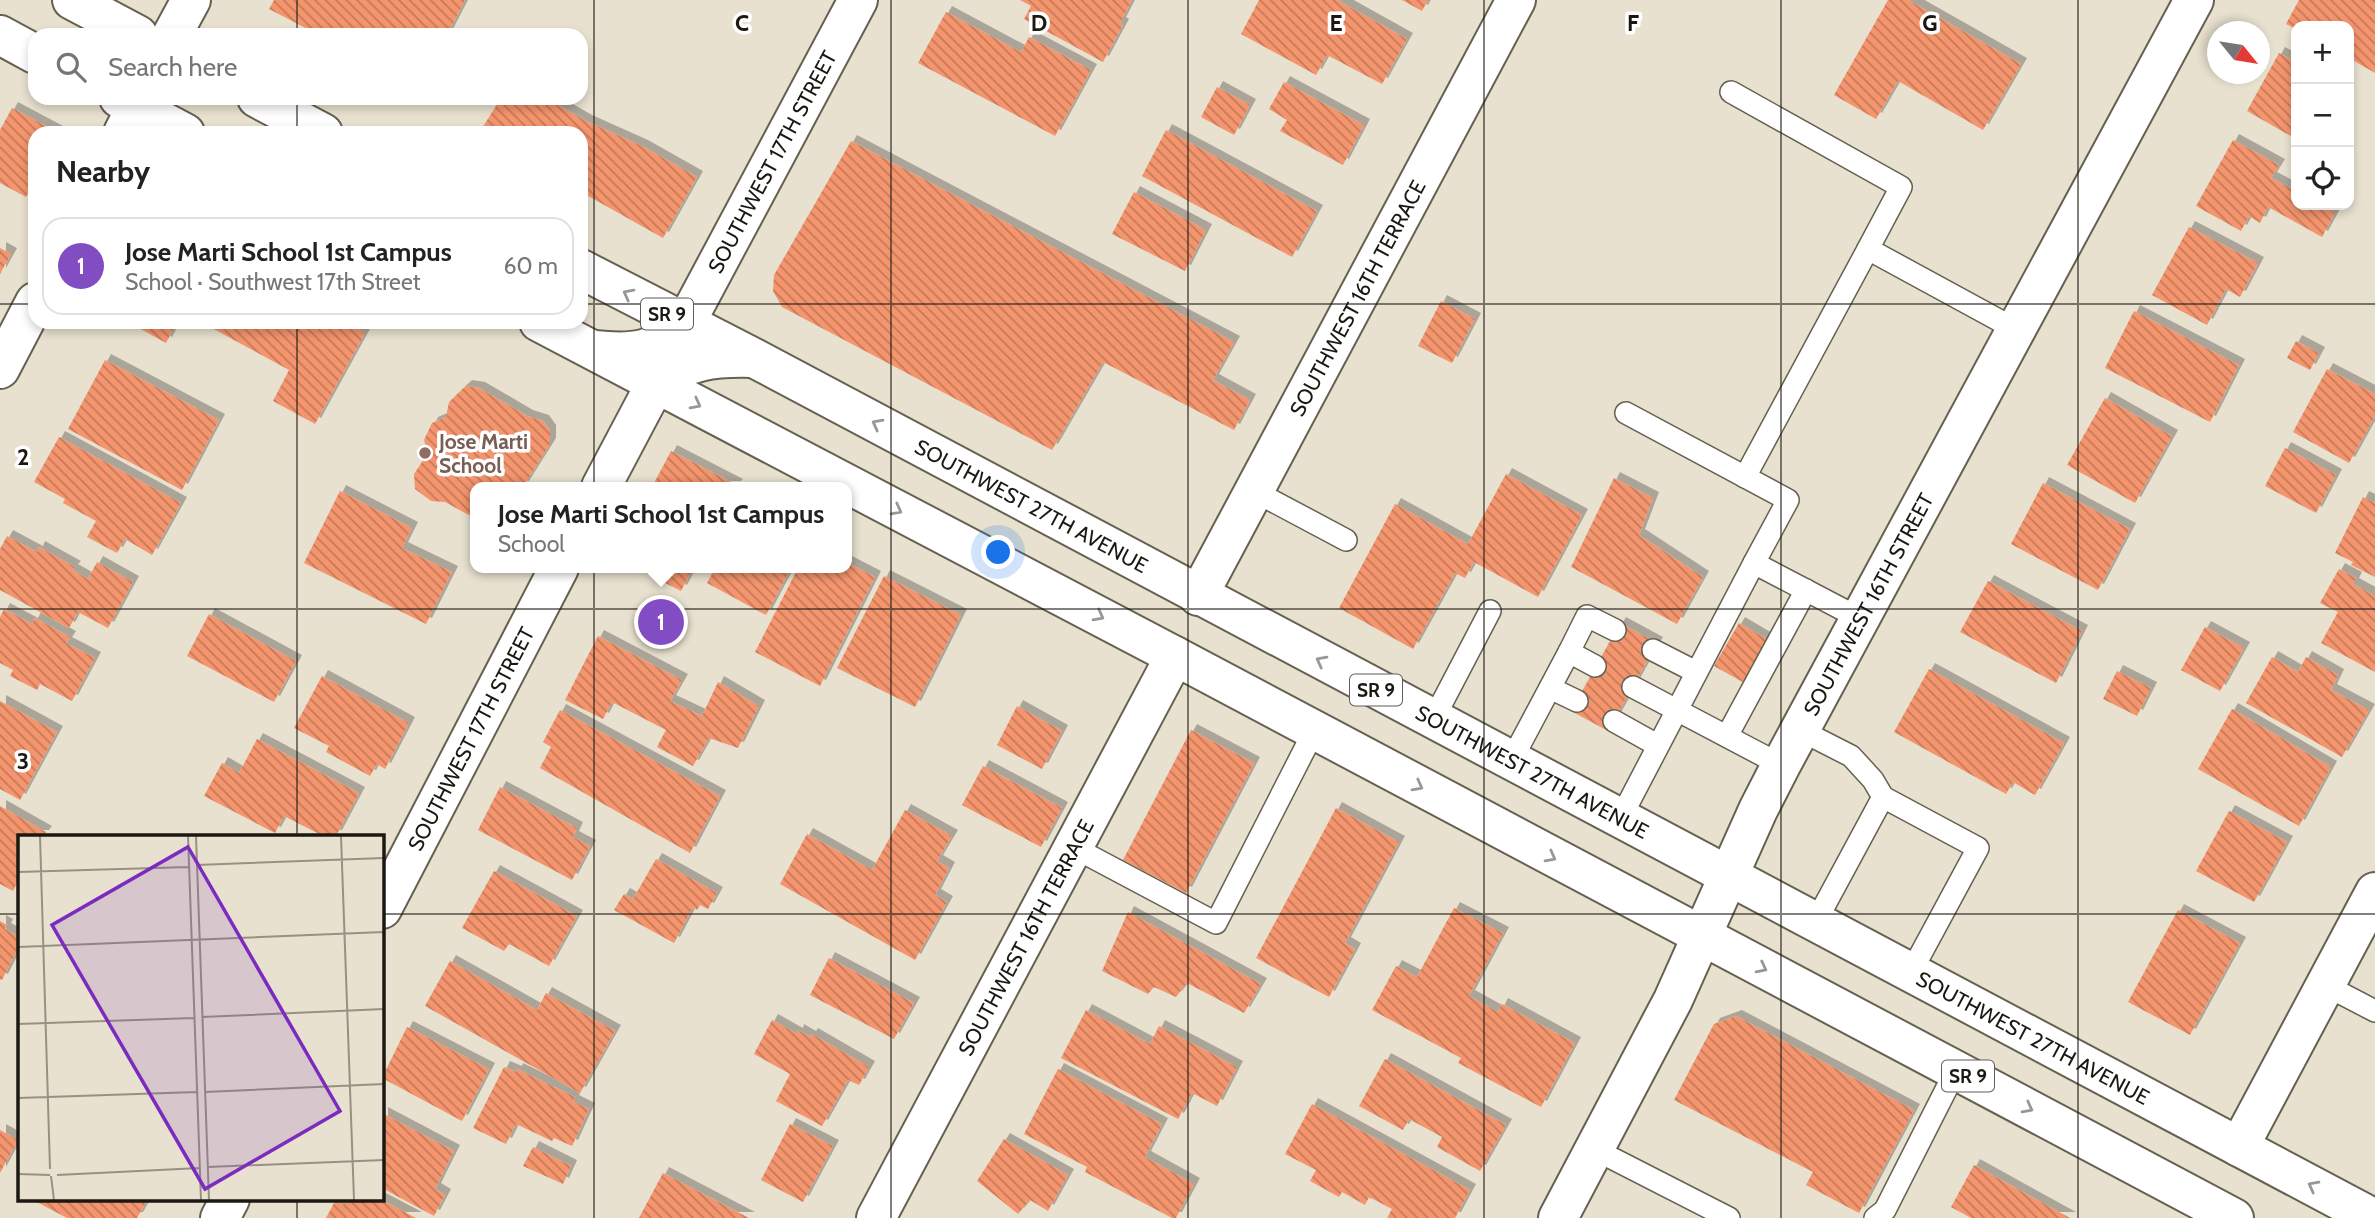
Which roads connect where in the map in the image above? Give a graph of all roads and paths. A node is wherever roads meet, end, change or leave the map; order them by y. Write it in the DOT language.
graph roads {
  1 [pos="72,0"];
  2 [pos="191,0"];
  3 [pos="858,0"];
  4 [pos="1516,0"];
  5 [pos="2194,0"];
  6 [pos="125,28"];
  7 [pos="176,28"];
  8 [pos="0,35"];
  9 [pos="28,50"];
  10 [pos="1731,92"];
  11 [pos="270,105"];
  12 [pos="126,113"];
  13 [pos="164,126"];
  14 [pos="310,126"];
  15 [pos="1868,249"];
  16 [pos="588,273"];
  17 [pos="28,315"];
  18 [pos="685,324"];
  19 [pos="553,329"];
  20 [pos="2015,329"];
  21 [pos="592,349"];
  22 [pos="754,358"];
  23 [pos="0,369"];
  24 [pos="656,383"];
  25 [pos="1626,413"];
  26 [pos="1745,477"];
  27 [pos="604,482"];
  28 [pos="844,482"];
  29 [pos="852,486"];
  30 [pos="1254,491"];
  31 [pos="1346,540"];
  32 [pos="1754,563"];
  33 [pos="556,573"];
  34 [pos="1805,590"];
  35 [pos="1198,596"];
  36 [pos="1490,611"];
  37 [pos="1859,618"];
  38 [pos="1615,630"];
  39 [pos="1653,650"];
  40 [pos="1569,652"];
  41 [pos="1175,656"];
  42 [pos="1595,666"];
  43 [pos="1696,672"];
  44 [pos="1633,687"];
  45 [pos="1550,688"];
  46 [pos="1577,701"];
  47 [pos="1675,709"];
  48 [pos="1433,720"];
  49 [pos="1614,721"];
  50 [pos="1314,730"];
  51 [pos="1800,730"];
  52 [pos="1727,737"];
  53 [pos="1657,745"];
  54 [pos="1511,761"];
  55 [pos="1781,765"];
  56 [pos="1883,797"];
  57 [pos="1619,819"];
  58 [pos="1073,847"];
  59 [pos="1728,877"];
  60 [pos="2375,891"];
  61 [pos="383,907"];
  62 [pos="1815,923"];
  63 [pos="1701,936"];
  64 [pos="1910,972"];
  65 [pos="2325,985"];
  66 [pos="2375,1011"];
  67 [pos="1956,1070"];
  68 [pos="2239,1147"];
  69 [pos="1594,1149"];
  70 [pos="229,1200"];
  71 [pos="2221,1215"];
  72 [pos="220,1218"];
  73 [pos="876,1218"];
  74 [pos="1558,1218"];
  75 [pos="1729,1218"];
  76 [pos="1875,1218"];
  77 [pos="2373,1218"];
  1 -- 6 [label="main road"];
  2 -- 7 [label="main road"];
  3 -- 18 [label="main road, SOUTHWEST 17TH STREET"];
  4 -- 30 [label="main road, SOUTHWEST 16TH TERRACE"];
  5 -- 20 [label="main road, SOUTHWEST 16TH STREET"];
  8 -- 9 [label="main road"];
  10 -- 15 [label="lane"];
  11 -- 14 [label="main road"];
  12 -- 13 [label="main road"];
  15 -- 20 [label="lane"];
  15 -- 26 [label="lane"];
  18 -- 16 [label="main road, SOUTHWEST 27TH AVENUE / SR 9, one-way"];
  17 -- 23 [label="main road"];
  18 -- 21 [label="main road"];
  18 -- 22 [label="main road, SOUTHWEST 27TH AVENUE / SR 9"];
  19 -- 21 [label="main road, SR 9"];
  20 -- 37 [label="main road, SOUTHWEST 16TH STREET"];
  21 -- 24 [label="main road, SR 9"];
  22 -- 24 [label="main road"];
  35 -- 22 [label="main road, SOUTHWEST 27TH AVENUE / SR 9, one-way"];
  24 -- 27 [label="main road"];
  24 -- 28 [label="main road, SR 9, one-way"];
  25 -- 26 [label="lane"];
  26 -- 32 [label="lane"];
  29 -- 41 [label="main road, SR 9, one-way"];
  30 -- 31 [label="lane"];
  30 -- 35 [label="main road, SOUTHWEST 16TH TERRACE"];
  32 -- 34 [label="lane"];
  32 -- 43 [label="lane"];
  33 -- 61 [label="main road, SOUTHWEST 17TH STREET"];
  34 -- 37 [label="lane"];
  34 -- 52 [label="lane"];
  48 -- 35 [label="main road, SOUTHWEST 27TH AVENUE / SR 9, one-way"];
  36 -- 48 [label="lane"];
  37 -- 51 [label="main road, SOUTHWEST 16TH STREET"];
  38 -- 40 [label="lane"];
  39 -- 43 [label="lane"];
  40 -- 42 [label="lane"];
  40 -- 45 [label="lane"];
  41 -- 50 [label="main road, SR 9"];
  41 -- 58 [label="main road, SOUTHWEST 16TH TERRACE"];
  43 -- 47 [label="lane"];
  44 -- 47 [label="lane"];
  45 -- 46 [label="lane"];
  45 -- 54 [label="lane"];
  47 -- 52 [label="lane"];
  47 -- 53 [label="lane"];
  48 -- 54 [label="main road, SOUTHWEST 27TH AVENUE / SR 9"];
  49 -- 53 [label="lane"];
  50 -- 58 [label="lane"];
  50 -- 63 [label="main road, SR 9, one-way"];
  51 -- 55 [label="main road, SOUTHWEST 16TH STREET"];
  51 -- 56 [label="lane"];
  52 -- 55 [label="lane"];
  53 -- 57 [label="lane"];
  54 -- 57 [label="main road, SOUTHWEST 27TH AVENUE / SR 9"];
  55 -- 59 [label="main road, SOUTHWEST 16TH STREET"];
  56 -- 62 [label="lane"];
  56 -- 64 [label="lane"];
  57 -- 59 [label="main road, SOUTHWEST 27TH AVENUE / SR 9"];
  58 -- 73 [label="main road, SOUTHWEST 16TH TERRACE"];
  59 -- 62 [label="main road, SOUTHWEST 27TH AVENUE / SR 9"];
  59 -- 63 [label="main road, SOUTHWEST 16TH STREET"];
  60 -- 65 [label="main road"];
  62 -- 64 [label="main road, SOUTHWEST 27TH AVENUE / SR 9"];
  63 -- 67 [label="main road, SR 9, one-way"];
  63 -- 69 [label="main road, SOUTHWEST 16TH STREET"];
  64 -- 68 [label="main road, SOUTHWEST 27TH AVENUE / SR 9"];
  65 -- 66 [label="lane"];
  65 -- 68 [label="main road"];
  67 -- 71 [label="main road, SR 9, one-way"];
  67 -- 76 [label="lane"];
  77 -- 68 [label="main road, SOUTHWEST 27TH AVENUE / SR 9, one-way"];
  69 -- 74 [label="main road, SOUTHWEST 16TH STREET"];
  69 -- 75 [label="lane"];
  70 -- 72 [label="main road"];
}
